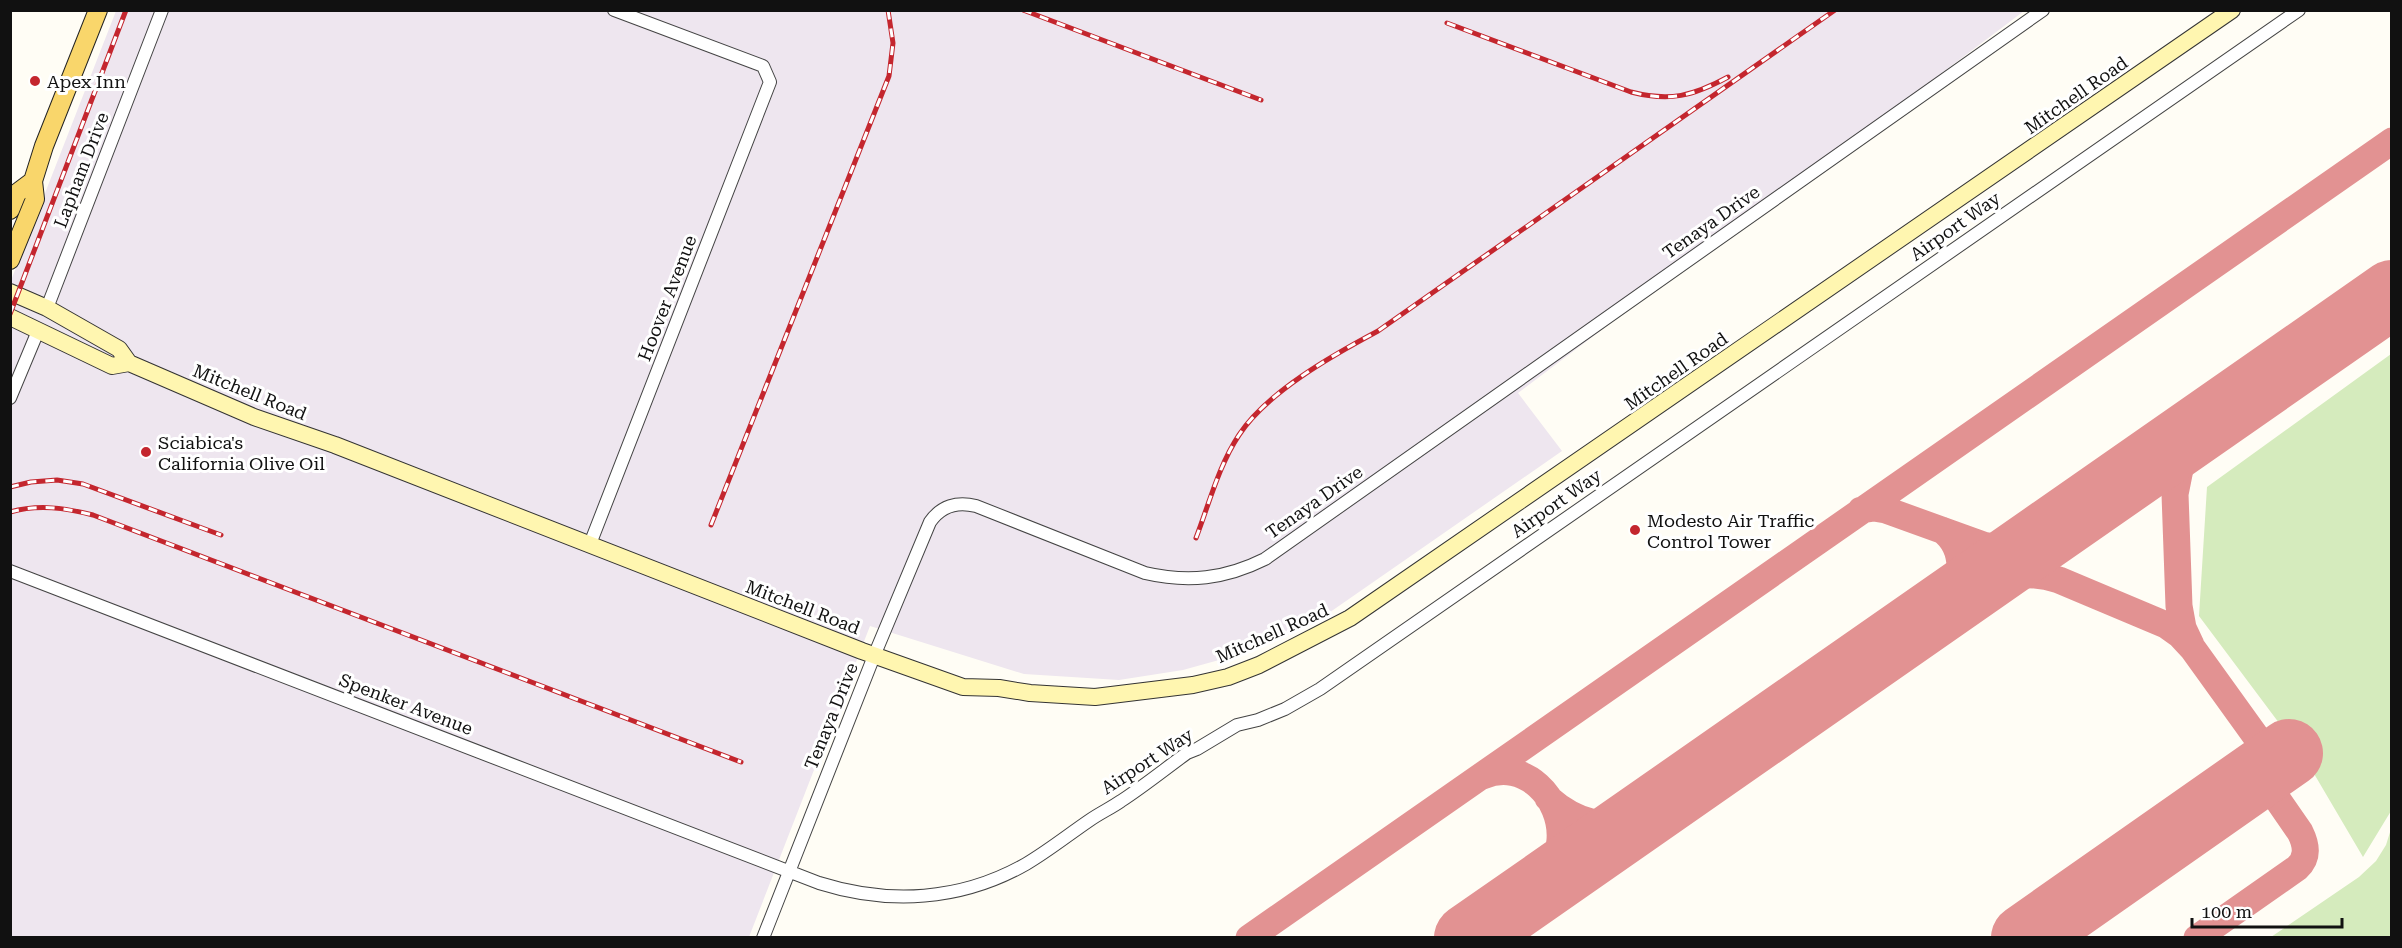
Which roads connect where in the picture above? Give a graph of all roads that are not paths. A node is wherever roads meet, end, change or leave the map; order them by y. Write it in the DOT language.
graph roads {
  1 [pos="162,10"];
  2 [pos="614,10"];
  3 [pos="2043,10"];
  4 [pos="2232,10"];
  5 [pos="2299,10"];
  6 [pos="93,12"];
  7 [pos="33,181"];
  8 [pos="10,210"];
  9 [pos="10,260"];
  10 [pos="10,292"];
  11 [pos="47,308"];
  12 [pos="10,317"];
  13 [pos="38,331"];
  14 [pos="129,363"];
  15 [pos="10,398"];
  16 [pos="590,544"];
  17 [pos="10,571"];
  18 [pos="874,656"];
  19 [pos="789,871"];
  20 [pos="763,938"];
  1 -- 11 [label="street, Lapham Drive"];
  2 -- 16 [label="street, Hoover Avenue"];
  3 -- 18 [label="street, Tenaya Drive"];
  4 -- 18 [label="main road, Mitchell Road"];
  5 -- 19 [label="street, Airport Way"];
  6 -- 7 [label="main road"];
  7 -- 8 [label="main road"];
  7 -- 9 [label="main road"];
  10 -- 11 [label="main road, Mitchell Road"];
  11 -- 14 [label="main road, Mitchell Road"];
  12 -- 13 [label="main road, Mitchell Road"];
  13 -- 14 [label="main road, Mitchell Road"];
  13 -- 15 [label="street"];
  14 -- 16 [label="main road, Mitchell Road"];
  16 -- 18 [label="main road, Mitchell Road"];
  17 -- 19 [label="street, Spenker Avenue"];
  18 -- 19 [label="street, Tenaya Drive"];
  19 -- 20 [label="street, Tenaya Drive"];
}
